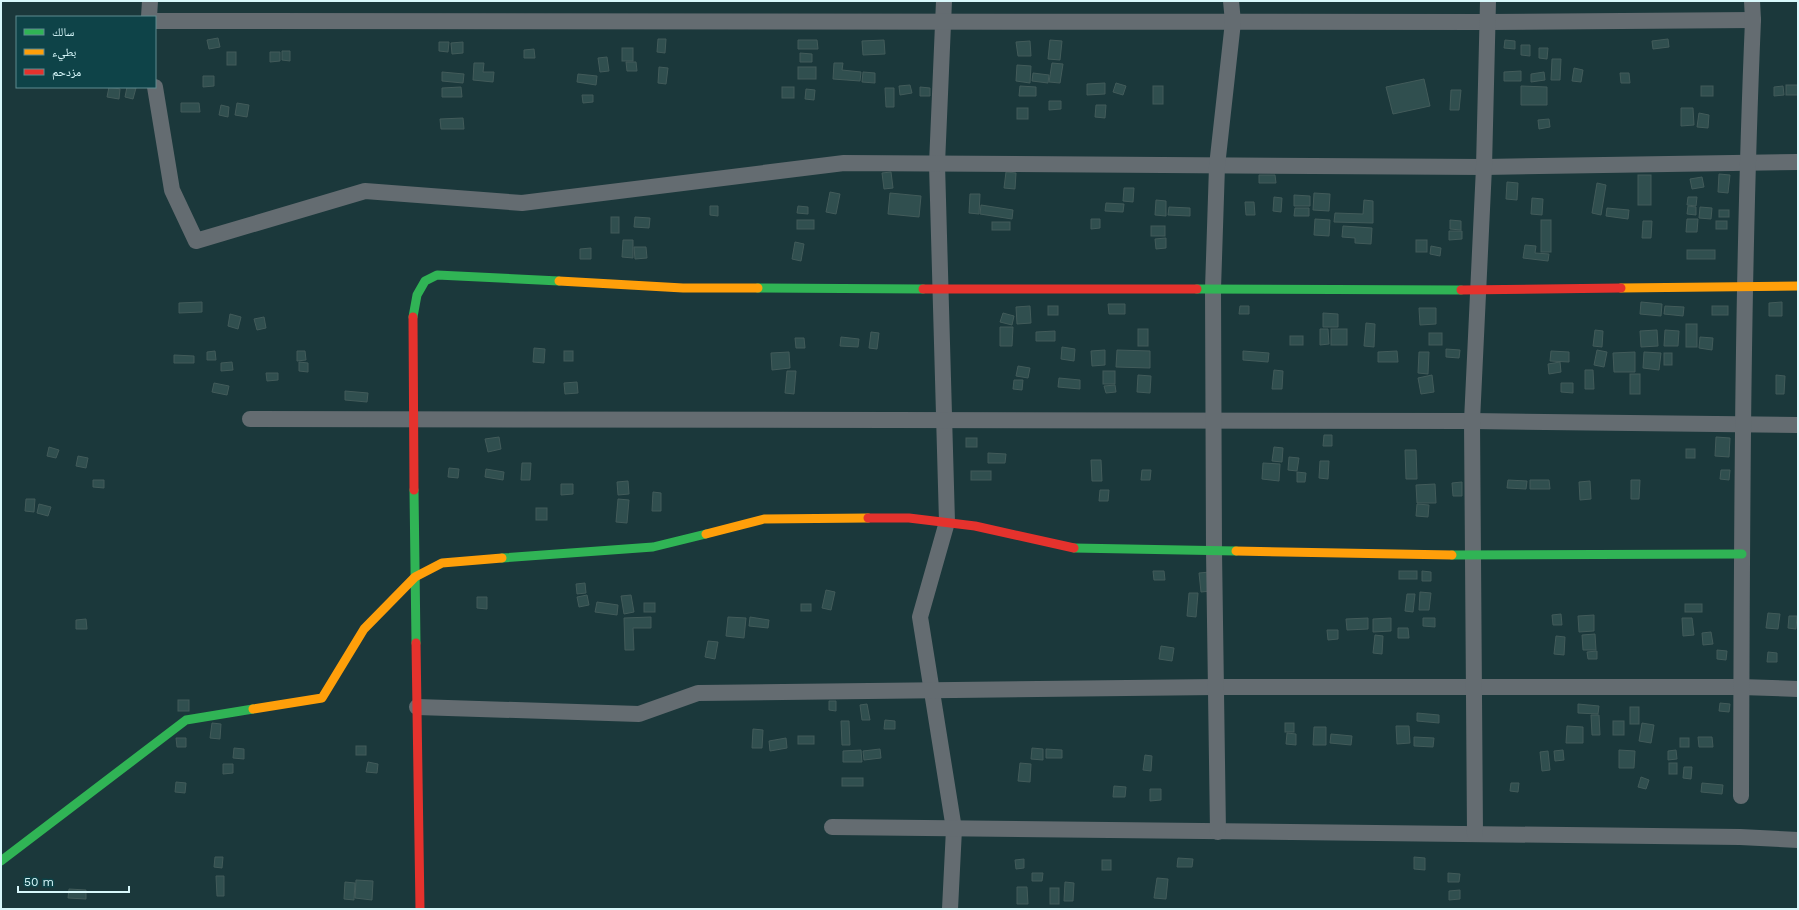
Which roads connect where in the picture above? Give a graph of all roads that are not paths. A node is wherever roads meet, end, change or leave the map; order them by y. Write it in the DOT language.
graph roads {
  1 [pos="150,1"];
  2 [pos="944,1"];
  3 [pos="1231,1"];
  4 [pos="1488,1"];
  5 [pos="1752,1"];
  6 [pos="149,16"];
  7 [pos="1753,20"];
  8 [pos="156,21"];
  9 [pos="944,22"];
  10 [pos="1233,22"];
  11 [pos="1488,22"];
  12 [pos="155,88"];
  13 [pos="1798,162"];
  14 [pos="1747,163"];
  15 [pos="937,164"];
  16 [pos="1217,166"];
  17 [pos="1484,167"];
  18 [pos="1798,286"];
  19 [pos="1744,287"];
  20 [pos="941,289"];
  21 [pos="1213,289"];
  22 [pos="1478,290"];
  23 [pos="250,419"];
  24 [pos="414,420"];
  25 [pos="944,420"];
  26 [pos="1213,420"];
  27 [pos="1472,421"];
  28 [pos="1744,424"];
  29 [pos="1798,424"];
  30 [pos="946,522"];
  31 [pos="1214,550"];
  32 [pos="1742,554"];
  33 [pos="1472,555"];
  34 [pos="415,577"];
  35 [pos="1474,686"];
  36 [pos="1216,687"];
  37 [pos="1741,687"];
  38 [pos="1798,689"];
  39 [pos="932,690"];
  40 [pos="417,707"];
  41 [pos="1741,796"];
  42 [pos="832,827"];
  43 [pos="954,829"];
  44 [pos="1218,832"];
  45 [pos="1475,834"];
  46 [pos="1798,840"];
  47 [pos="1,861"];
  48 [pos="420,909"];
  49 [pos="950,909"];
  1 -- 6 [label="street"];
  2 -- 9 [label="street"];
  3 -- 10 [label="street"];
  4 -- 11 [label="street"];
  5 -- 7 [label="street"];
  7 -- 11 [label="street"];
  7 -- 14 [label="street"];
  8 -- 9 [label="street"];
  9 -- 10 [label="street"];
  9 -- 15 [label="street"];
  10 -- 11 [label="street"];
  10 -- 16 [label="street"];
  11 -- 17 [label="street"];
  12 -- 15 [label="street"];
  13 -- 14 [label="street"];
  14 -- 17 [label="street"];
  14 -- 19 [label="street"];
  15 -- 16 [label="street"];
  15 -- 20 [label="street"];
  16 -- 17 [label="street"];
  16 -- 21 [label="street"];
  17 -- 22 [label="street"];
  18 -- 19 [label="main road"];
  19 -- 22 [label="main road"];
  19 -- 28 [label="street"];
  20 -- 21 [label="main road"];
  20 -- 24 [label="main road"];
  20 -- 25 [label="street"];
  21 -- 22 [label="main road"];
  21 -- 26 [label="street"];
  22 -- 27 [label="street"];
  23 -- 24 [label="street"];
  24 -- 25 [label="street"];
  24 -- 34 [label="main road"];
  25 -- 26 [label="street"];
  25 -- 30 [label="street"];
  26 -- 27 [label="street"];
  26 -- 31 [label="street"];
  27 -- 28 [label="street"];
  27 -- 33 [label="street"];
  28 -- 29 [label="street"];
  28 -- 32 [label="street"];
  30 -- 31 [label="main road"];
  30 -- 34 [label="main road"];
  30 -- 39 [label="street"];
  31 -- 33 [label="main road"];
  31 -- 36 [label="street"];
  32 -- 33 [label="main road"];
  32 -- 37 [label="street"];
  33 -- 35 [label="street"];
  34 -- 40 [label="main road"];
  34 -- 47 [label="main road"];
  35 -- 36 [label="street"];
  35 -- 37 [label="street"];
  35 -- 45 [label="street"];
  36 -- 39 [label="street"];
  36 -- 44 [label="street"];
  37 -- 38 [label="street"];
  37 -- 41 [label="street"];
  39 -- 40 [label="street"];
  39 -- 43 [label="street"];
  40 -- 48 [label="main road"];
  42 -- 43 [label="street"];
  43 -- 44 [label="street"];
  43 -- 49 [label="street"];
  44 -- 45 [label="street"];
  45 -- 46 [label="street"];
}
